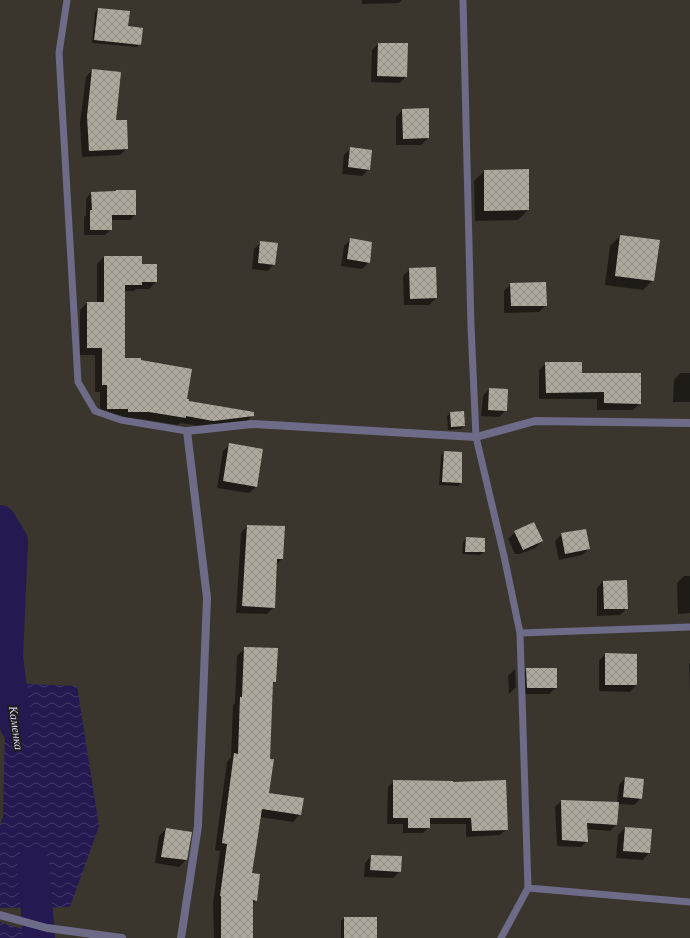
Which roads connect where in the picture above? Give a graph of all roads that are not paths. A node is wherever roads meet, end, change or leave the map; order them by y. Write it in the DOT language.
graph roads {
  1 [pos="67,0"];
  2 [pos="463,0"];
  3 [pos="690,423"];
  4 [pos="187,432"];
  5 [pos="476,437"];
  6 [pos="690,627"];
  7 [pos="520,633"];
  8 [pos="528,888"];
  9 [pos="690,902"];
  10 [pos="0,915"];
  11 [pos="122,938"];
  12 [pos="181,938"];
  13 [pos="501,938"];
  1 -- 4 [label="lane"];
  2 -- 5 [label="lane"];
  3 -- 5 [label="street"];
  4 -- 5 [label="street"];
  4 -- 12 [label="street"];
  5 -- 7 [label="lane"];
  6 -- 7 [label="lane"];
  7 -- 8 [label="lane"];
  8 -- 9 [label="lane"];
  8 -- 13 [label="lane"];
  10 -- 11 [label="street"];
}
